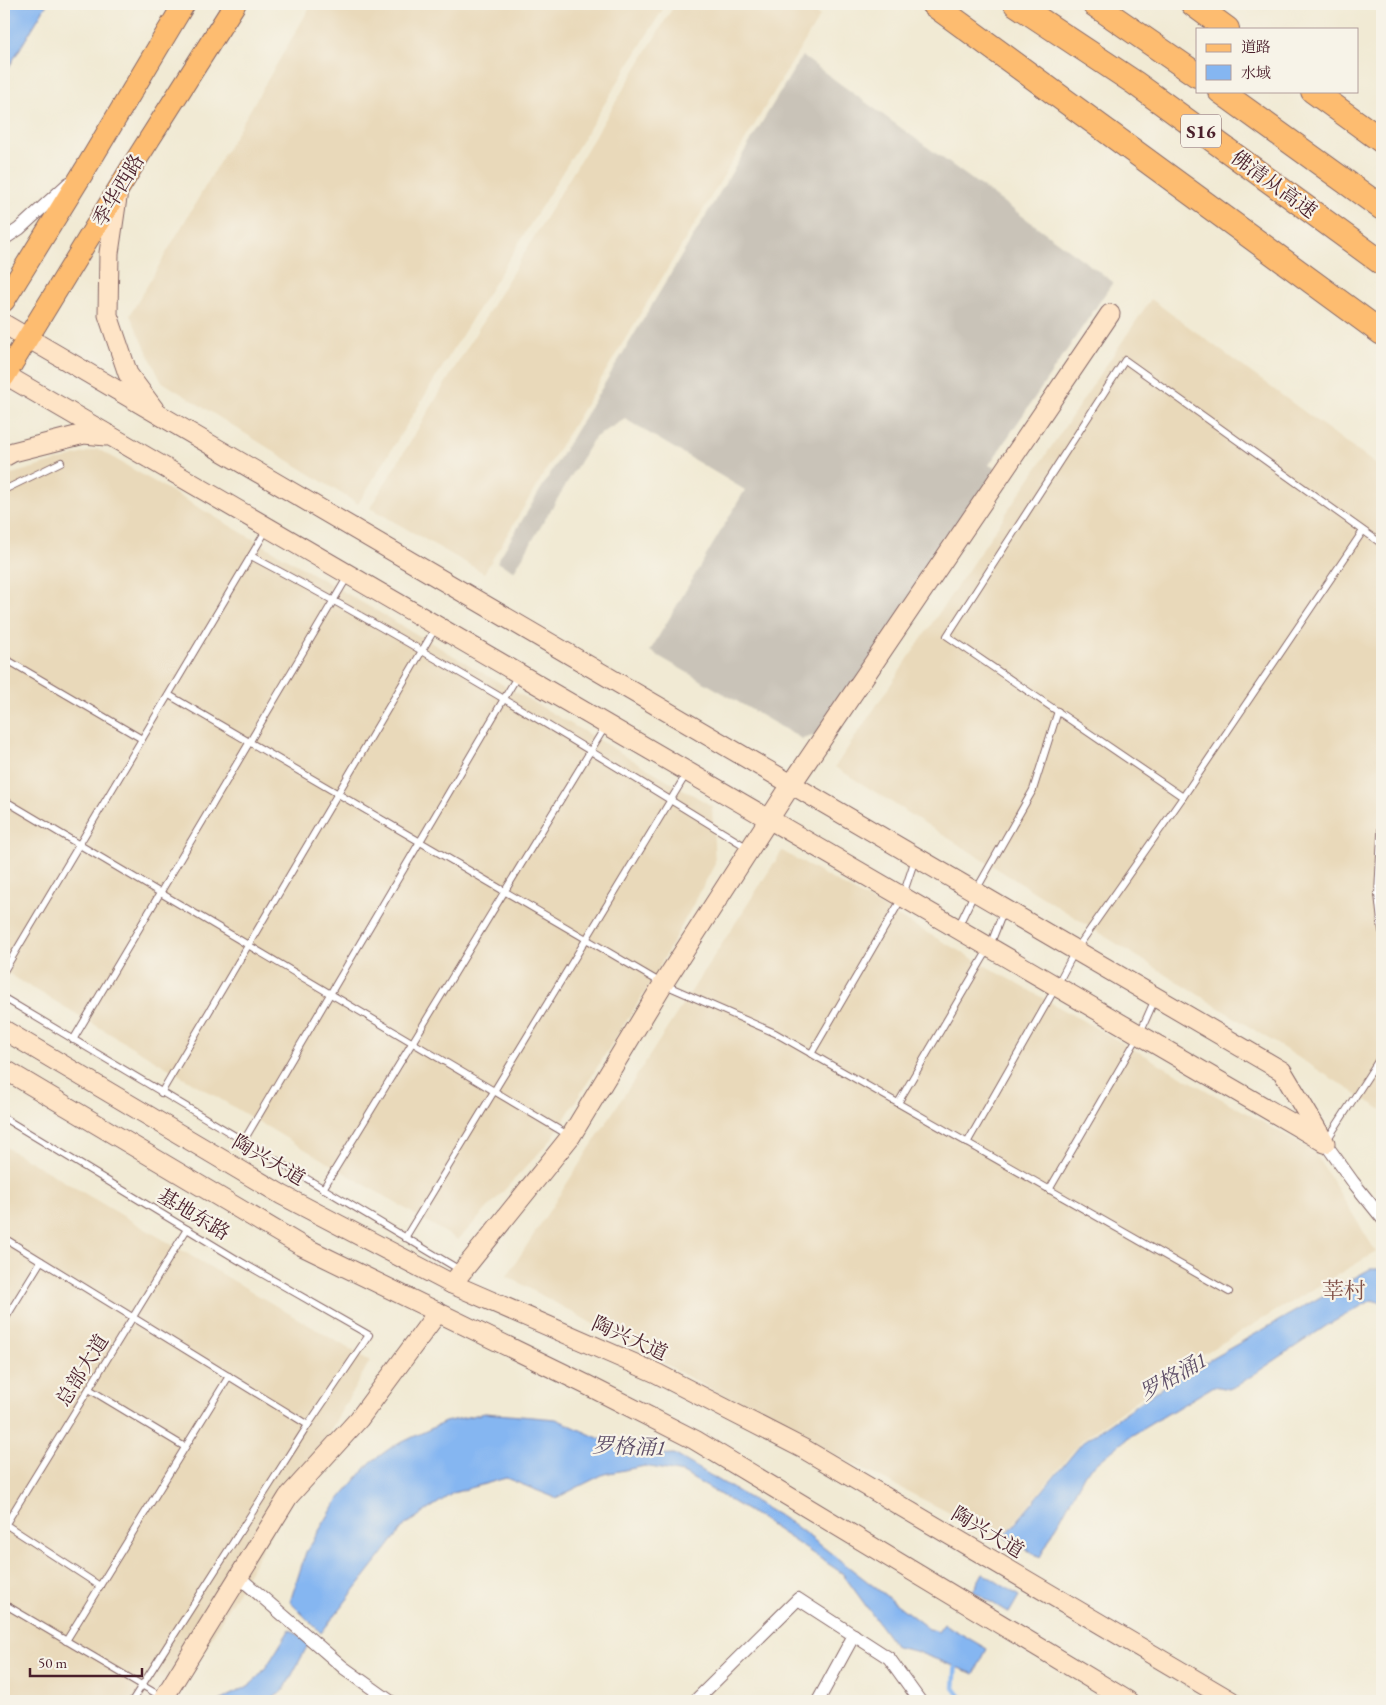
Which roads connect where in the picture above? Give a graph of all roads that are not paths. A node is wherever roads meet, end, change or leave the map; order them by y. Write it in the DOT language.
graph roads {
  1 [pos="184,4"];
  2 [pos="235,4"];
  3 [pos="933,4"];
  4 [pos="1016,4"];
  5 [pos="1094,4"];
  6 [pos="1193,4"];
  7 [pos="1226,28"];
  8 [pos="1196,74"];
  9 [pos="1221,92"];
  10 [pos="1314,92"];
  11 [pos="1382,141"];
  12 [pos="86,168"];
  13 [pos="119,188"];
  14 [pos="1382,208"];
  15 [pos="4,239"];
  16 [pos="1382,264"];
  17 [pos="4,301"];
  18 [pos="1110,314"];
  19 [pos="4,324"];
  20 [pos="1382,333"];
  21 [pos="28,338"];
  22 [pos="4,375"];
  23 [pos="157,414"];
  24 [pos="112,437"];
  25 [pos="4,457"];
  26 [pos="61,462"];
  27 [pos="4,490"];
  28 [pos="268,528"];
  29 [pos="1363,531"];
  30 [pos="1382,544"];
  31 [pos="251,556"];
  32 [pos="349,576"];
  33 [pos="334,600"];
  34 [pos="436,626"];
  35 [pos="422,650"];
  36 [pos="4,658"];
  37 [pos="518,674"];
  38 [pos="169,694"];
  39 [pos="504,699"];
  40 [pos="1058,711"];
  41 [pos="606,725"];
  42 [pos="142,739"];
  43 [pos="250,742"];
  44 [pos="590,750"];
  45 [pos="687,773"];
  46 [pos="791,785"];
  47 [pos="338,793"];
  48 [pos="1183,798"];
  49 [pos="4,800"];
  50 [pos="671,800"];
  51 [pos="1382,814"];
  52 [pos="769,821"];
  53 [pos="420,841"];
  54 [pos="79,845"];
  55 [pos="751,849"];
  56 [pos="916,858"];
  57 [pos="505,891"];
  58 [pos="975,892"];
  59 [pos="160,893"];
  60 [pos="902,898"];
  61 [pos="1004,909"];
  62 [pos="957,930"];
  63 [pos="1382,931"];
  64 [pos="586,939"];
  65 [pos="248,946"];
  66 [pos="989,948"];
  67 [pos="1075,951"];
  68 [pos="4,971"];
  69 [pos="663,984"];
  70 [pos="1056,987"];
  71 [pos="330,994"];
  72 [pos="4,998"];
  73 [pos="1156,998"];
  74 [pos="4,1030"];
  75 [pos="1139,1035"];
  76 [pos="74,1040"];
  77 [pos="412,1043"];
  78 [pos="812,1054"];
  79 [pos="1382,1055"];
  80 [pos="4,1069"];
  81 [pos="494,1091"];
  82 [pos="161,1093"];
  83 [pos="898,1104"];
  84 [pos="4,1118"];
  85 [pos="571,1136"];
  86 [pos="243,1142"];
  87 [pos="967,1142"];
  88 [pos="1325,1143"];
  89 [pos="324,1189"];
  90 [pos="1049,1190"];
  91 [pos="1382,1218"];
  92 [pos="187,1229"];
  93 [pos="4,1238"];
  94 [pos="405,1238"];
  95 [pos="41,1261"];
  96 [pos="457,1278"];
  97 [pos="1229,1292"];
  98 [pos="438,1312"];
  99 [pos="133,1317"];
  100 [pos="4,1321"];
  101 [pos="229,1376"];
  102 [pos="89,1389"];
  103 [pos="308,1425"];
  104 [pos="185,1447"];
  105 [pos="5,1526"];
  106 [pos="239,1577"];
  107 [pos="100,1586"];
  108 [pos="4,1604"];
  109 [pos="854,1635"];
  110 [pos="66,1641"];
  111 [pos="141,1686"];
  112 [pos="163,1700"];
  113 [pos="132,1701"];
  114 [pos="390,1701"];
  115 [pos="696,1701"];
  116 [pos="818,1701"];
  117 [pos="920,1701"];
  118 [pos="1128,1701"];
  119 [pos="1231,1701"];
  1 -- 12 [label="main road, 季华西路"];
  2 -- 13 [label="main road, 季华西路"];
  3 -- 20 [label="highway"];
  4 -- 16 [label="highway, 佛清从高速 / S16"];
  5 -- 8 [label="highway"];
  6 -- 7 [label="highway"];
  9 -- 14 [label="highway, S16"];
  10 -- 11 [label="highway"];
  12 -- 15 [label="street"];
  12 -- 17 [label="main road, 季华西路"];
  13 -- 21 [label="main road, 季华西路"];
  13 -- 23 [label="street"];
  18 -- 46 [label="street"];
  19 -- 21 [label="street"];
  21 -- 22 [label="main road, 季华西路"];
  21 -- 23 [label="street"];
  22 -- 24 [label="street"];
  23 -- 46 [label="street"];
  24 -- 25 [label="street"];
  24 -- 28 [label="street"];
  26 -- 27 [label="lane"];
  28 -- 31 [label="lane"];
  28 -- 32 [label="street"];
  29 -- 30 [label="lane"];
  29 -- 40 [label="lane"];
  29 -- 48 [label="lane"];
  31 -- 33 [label="lane"];
  31 -- 38 [label="lane"];
  32 -- 33 [label="lane"];
  32 -- 34 [label="street"];
  33 -- 35 [label="lane"];
  33 -- 43 [label="lane"];
  34 -- 35 [label="lane"];
  34 -- 37 [label="street"];
  35 -- 39 [label="lane"];
  35 -- 47 [label="lane"];
  36 -- 42 [label="lane"];
  37 -- 39 [label="lane"];
  37 -- 41 [label="street"];
  38 -- 42 [label="lane"];
  38 -- 43 [label="lane"];
  39 -- 44 [label="lane"];
  39 -- 53 [label="lane"];
  40 -- 48 [label="lane"];
  40 -- 58 [label="lane"];
  41 -- 44 [label="lane"];
  41 -- 45 [label="street"];
  42 -- 54 [label="lane"];
  43 -- 47 [label="lane"];
  43 -- 59 [label="lane"];
  44 -- 50 [label="lane"];
  44 -- 57 [label="lane"];
  45 -- 50 [label="lane"];
  45 -- 52 [label="street"];
  46 -- 52 [label="street"];
  46 -- 56 [label="street"];
  47 -- 53 [label="lane"];
  47 -- 65 [label="lane"];
  48 -- 67 [label="lane"];
  49 -- 54 [label="lane"];
  50 -- 55 [label="lane"];
  50 -- 64 [label="lane"];
  51 -- 63 [label="lane"];
  52 -- 55 [label="street"];
  52 -- 60 [label="street"];
  53 -- 57 [label="lane"];
  53 -- 71 [label="lane"];
  54 -- 59 [label="lane"];
  54 -- 68 [label="lane"];
  55 -- 69 [label="street"];
  56 -- 58 [label="street"];
  56 -- 60 [label="lane"];
  57 -- 64 [label="lane"];
  57 -- 77 [label="lane"];
  58 -- 61 [label="street"];
  58 -- 62 [label="lane"];
  59 -- 65 [label="lane"];
  59 -- 76 [label="lane"];
  60 -- 62 [label="street"];
  60 -- 78 [label="lane"];
  61 -- 66 [label="lane"];
  61 -- 67 [label="street"];
  62 -- 66 [label="street"];
  64 -- 69 [label="lane"];
  64 -- 81 [label="lane"];
  65 -- 71 [label="lane"];
  65 -- 82 [label="lane"];
  66 -- 70 [label="street"];
  66 -- 83 [label="lane"];
  67 -- 70 [label="lane"];
  67 -- 73 [label="street"];
  69 -- 78 [label="lane"];
  69 -- 85 [label="street"];
  70 -- 75 [label="street"];
  70 -- 87 [label="lane"];
  71 -- 77 [label="lane"];
  71 -- 86 [label="lane"];
  72 -- 76 [label="lane"];
  73 -- 75 [label="lane"];
  73 -- 88 [label="street"];
  74 -- 96 [label="street, 陶兴大道"];
  75 -- 88 [label="street"];
  75 -- 90 [label="lane"];
  76 -- 82 [label="lane"];
  77 -- 81 [label="lane"];
  77 -- 89 [label="lane"];
  78 -- 83 [label="lane"];
  79 -- 88 [label="lane"];
  80 -- 98 [label="street"];
  81 -- 85 [label="lane"];
  81 -- 94 [label="lane"];
  82 -- 86 [label="lane"];
  83 -- 87 [label="lane"];
  84 -- 92 [label="lane, 基地东路"];
  85 -- 96 [label="street"];
  86 -- 89 [label="lane"];
  87 -- 90 [label="lane"];
  88 -- 91 [label="street"];
  89 -- 94 [label="lane"];
  90 -- 97 [label="lane"];
  92 -- 99 [label="lane, 总部大道"];
  92 -- 103 [label="lane, 基地东路"];
  93 -- 95 [label="lane"];
  94 -- 96 [label="lane"];
  95 -- 99 [label="lane"];
  95 -- 100 [label="lane"];
  96 -- 119 [label="street, 陶兴大道"];
  98 -- 106 [label="street"];
  98 -- 118 [label="street"];
  99 -- 101 [label="lane"];
  99 -- 102 [label="lane, 总部大道"];
  101 -- 103 [label="lane"];
  101 -- 104 [label="lane"];
  102 -- 104 [label="lane"];
  102 -- 105 [label="lane, 总部大道"];
  103 -- 111 [label="lane"];
  104 -- 107 [label="lane"];
  105 -- 107 [label="lane"];
  106 -- 112 [label="street"];
  106 -- 114 [label="street"];
  107 -- 110 [label="lane"];
  108 -- 110 [label="lane"];
  109 -- 115 [label="street"];
  109 -- 116 [label="street"];
  109 -- 117 [label="street"];
  110 -- 111 [label="lane"];
  111 -- 112 [label="lane"];
  111 -- 113 [label="lane"];
}
